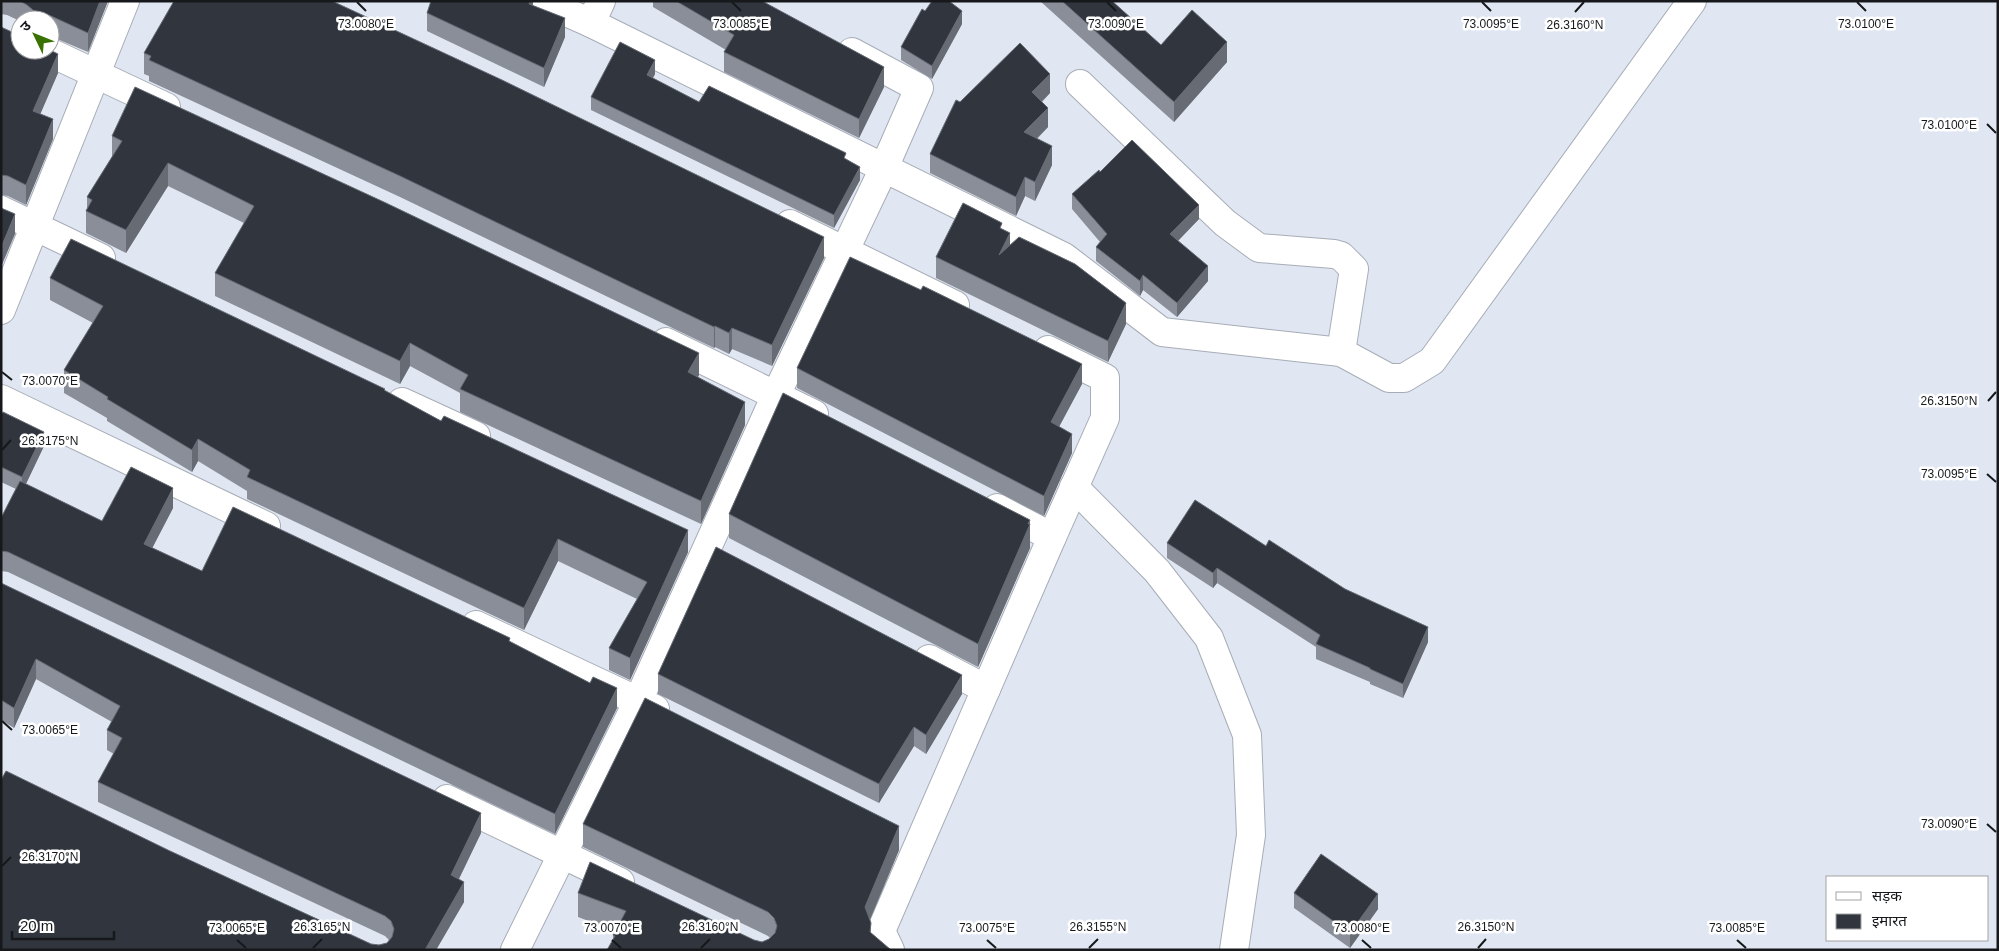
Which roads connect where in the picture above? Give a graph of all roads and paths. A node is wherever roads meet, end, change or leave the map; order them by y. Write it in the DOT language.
graph roads {
  1 [pos="125,1"];
  2 [pos="540,1"];
  3 [pos="1692,1"];
  4 [pos="596,12"];
  5 [pos="826,38"];
  6 [pos="60,57"];
  7 [pos="96,74"];
  8 [pos="1080,84"];
  9 [pos="186,116"];
  10 [pos="884,168"];
  11 [pos="1,210"];
  12 [pos="765,212"];
  13 [pos="35,226"];
  14 [pos="844,251"];
  15 [pos="123,268"];
  16 [pos="1,310"];
  17 [pos="979,316"];
  18 [pos="643,331"];
  19 [pos="1024,338"];
  20 [pos="1341,352"];
  21 [pos="378,391"];
  22 [pos="776,395"];
  23 [pos="1,399"];
  24 [pos="839,427"];
  25 [pos="494,445"];
  26 [pos="1074,487"];
  27 [pos="972,496"];
  28 [pos="682,532"];
  29 [pos="287,536"];
  30 [pos="1052,537"];
  31 [pos="718,549"];
  32 [pos="458,616"];
  33 [pos="908,648"];
  34 [pos="986,689"];
  35 [pos="638,701"];
  36 [pos="674,718"];
  37 [pos="428,790"];
  38 [pos="894,828"];
  39 [pos="920,841"];
  40 [pos="561,854"];
  41 [pos="640,892"];
  42 [pos="515,950"];
  43 [pos="890,950"];
  44 [pos="1234,950"];
  1 -- 7 [label="street"];
  2 -- 4 [label="street"];
  3 -- 20 [label="street"];
  4 -- 10 [label="street"];
  5 -- 10 [label="street"];
  6 -- 7 [label="street"];
  7 -- 9 [label="street"];
  7 -- 13 [label="street"];
  8 -- 20 [label="street"];
  10 -- 14 [label="street"];
  10 -- 20 [label="street"];
  11 -- 13 [label="street"];
  12 -- 14 [label="street"];
  13 -- 15 [label="street"];
  13 -- 16 [label="street"];
  14 -- 17 [label="street"];
  14 -- 22 [label="street"];
  18 -- 22 [label="street"];
  19 -- 26 [label="street"];
  21 -- 25 [label="street"];
  22 -- 24 [label="street"];
  22 -- 31 [label="street"];
  23 -- 29 [label="street"];
  26 -- 30 [label="street"];
  26 -- 44 [label="street"];
  27 -- 30 [label="street"];
  28 -- 31 [label="street"];
  30 -- 34 [label="street"];
  31 -- 35 [label="street"];
  32 -- 35 [label="street"];
  33 -- 34 [label="street"];
  34 -- 39 [label="street"];
  35 -- 36 [label="street"];
  35 -- 40 [label="street"];
  37 -- 40 [label="street"];
  38 -- 39 [label="street"];
  39 -- 43 [label="street"];
  40 -- 41 [label="street"];
  40 -- 42 [label="street"];
}
